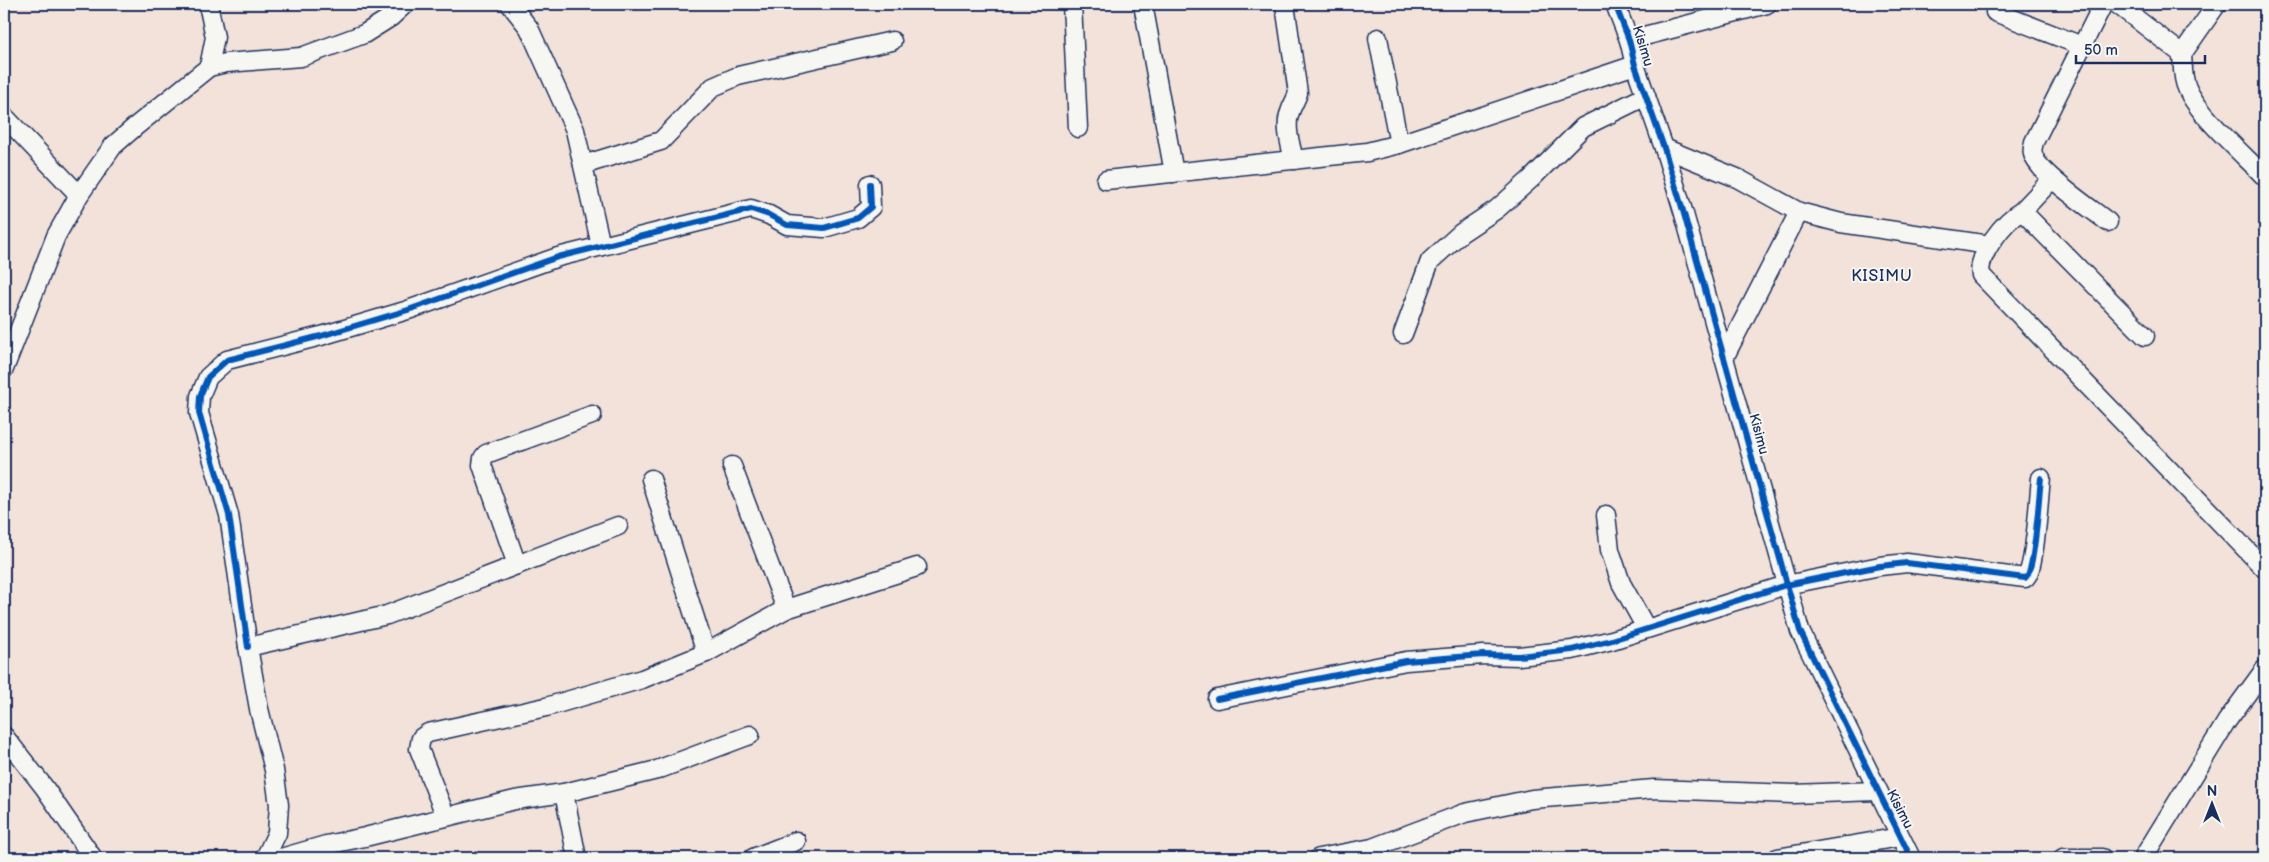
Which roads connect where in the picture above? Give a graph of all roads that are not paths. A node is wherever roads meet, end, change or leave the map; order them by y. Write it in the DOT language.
graph roads {
  1 [pos="208,4"];
  2 [pos="405,4"];
  3 [pos="510,4"];
  4 [pos="1072,4"];
  5 [pos="1143,4"];
  6 [pos="1615,4"];
  7 [pos="1767,4"];
  8 [pos="2103,4"];
  9 [pos="2117,4"];
  10 [pos="2217,4"];
  11 [pos="1285,5"];
  12 [pos="1995,12"];
  13 [pos="1378,38"];
  14 [pos="1629,40"];
  15 [pos="892,41"];
  16 [pos="2082,46"];
  17 [pos="2182,54"];
  18 [pos="1634,65"];
  19 [pos="209,67"];
  20 [pos="1646,96"];
  21 [pos="4,116"];
  22 [pos="1078,128"];
  23 [pos="1399,144"];
  24 [pos="1664,148"];
  25 [pos="1294,160"];
  26 [pos="583,165"];
  27 [pos="1174,173"];
  28 [pos="2265,177"];
  29 [pos="2052,179"];
  30 [pos="1106,180"];
  31 [pos="870,184"];
  32 [pos="79,195"];
  33 [pos="1799,212"];
  34 [pos="2022,212"];
  35 [pos="2108,222"];
  36 [pos="1989,245"];
  37 [pos="602,246"];
  38 [pos="1403,334"];
  39 [pos="2145,336"];
  40 [pos="1724,358"];
  41 [pos="4,369"];
  42 [pos="592,415"];
  43 [pos="732,466"];
  44 [pos="2041,478"];
  45 [pos="651,479"];
  46 [pos="1606,515"];
  47 [pos="618,526"];
  48 [pos="517,565"];
  49 [pos="917,567"];
  50 [pos="2265,569"];
  51 [pos="1786,585"];
  52 [pos="786,610"];
  53 [pos="1646,628"];
  54 [pos="248,647"];
  55 [pos="706,652"];
  56 [pos="2265,669"];
  57 [pos="1218,699"];
  58 [pos="750,735"];
  59 [pos="4,736"];
  60 [pos="1877,791"];
  61 [pos="564,793"];
  62 [pos="446,817"];
  63 [pos="1900,837"];
  64 [pos="796,841"];
  65 [pos="93,858"];
  66 [pos="266,858"];
  67 [pos="281,858"];
  68 [pos="577,858"];
  69 [pos="753,858"];
  70 [pos="1320,858"];
  71 [pos="1777,858"];
  72 [pos="1911,858"];
  73 [pos="2063,858"];
  74 [pos="2102,858"];
  75 [pos="2143,858"];
  1 -- 19 [label="street"];
  2 -- 19 [label="street"];
  3 -- 26 [label="street"];
  4 -- 22 [label="street"];
  5 -- 27 [label="street"];
  6 -- 14 [label="street, Kisimu"];
  7 -- 14 [label="street"];
  8 -- 16 [label="street"];
  9 -- 17 [label="street"];
  10 -- 17 [label="street"];
  11 -- 25 [label="street"];
  12 -- 16 [label="street"];
  13 -- 23 [label="street"];
  14 -- 18 [label="street, Kisimu"];
  15 -- 26 [label="street"];
  16 -- 29 [label="street"];
  17 -- 28 [label="street"];
  18 -- 20 [label="street, Kisimu"];
  18 -- 23 [label="street"];
  19 -- 32 [label="street"];
  20 -- 24 [label="street, Kisimu"];
  20 -- 38 [label="street"];
  21 -- 32 [label="street"];
  23 -- 25 [label="street"];
  24 -- 33 [label="street"];
  24 -- 40 [label="street, Kisimu"];
  25 -- 27 [label="street"];
  26 -- 37 [label="street"];
  27 -- 30 [label="street"];
  29 -- 34 [label="street"];
  29 -- 35 [label="street"];
  31 -- 37 [label="street"];
  32 -- 41 [label="street"];
  33 -- 36 [label="street"];
  33 -- 40 [label="street"];
  34 -- 36 [label="street"];
  34 -- 39 [label="street"];
  36 -- 50 [label="street"];
  37 -- 54 [label="street"];
  40 -- 51 [label="street, Kisimu"];
  42 -- 48 [label="street"];
  43 -- 52 [label="street"];
  44 -- 51 [label="street"];
  45 -- 55 [label="street"];
  46 -- 53 [label="street"];
  47 -- 48 [label="street"];
  48 -- 54 [label="street"];
  49 -- 52 [label="street"];
  51 -- 53 [label="street"];
  51 -- 60 [label="street, Kisimu"];
  52 -- 55 [label="street"];
  53 -- 57 [label="street"];
  54 -- 66 [label="street"];
  55 -- 62 [label="street"];
  56 -- 75 [label="street"];
  58 -- 61 [label="street"];
  59 -- 65 [label="street"];
  60 -- 63 [label="street, Kisimu"];
  60 -- 70 [label="street"];
  61 -- 62 [label="street"];
  61 -- 68 [label="street"];
  62 -- 67 [label="street"];
  63 -- 71 [label="street"];
  63 -- 72 [label="street, Kisimu"];
  64 -- 69 [label="street"];
  73 -- 74 [label="street"];
}
